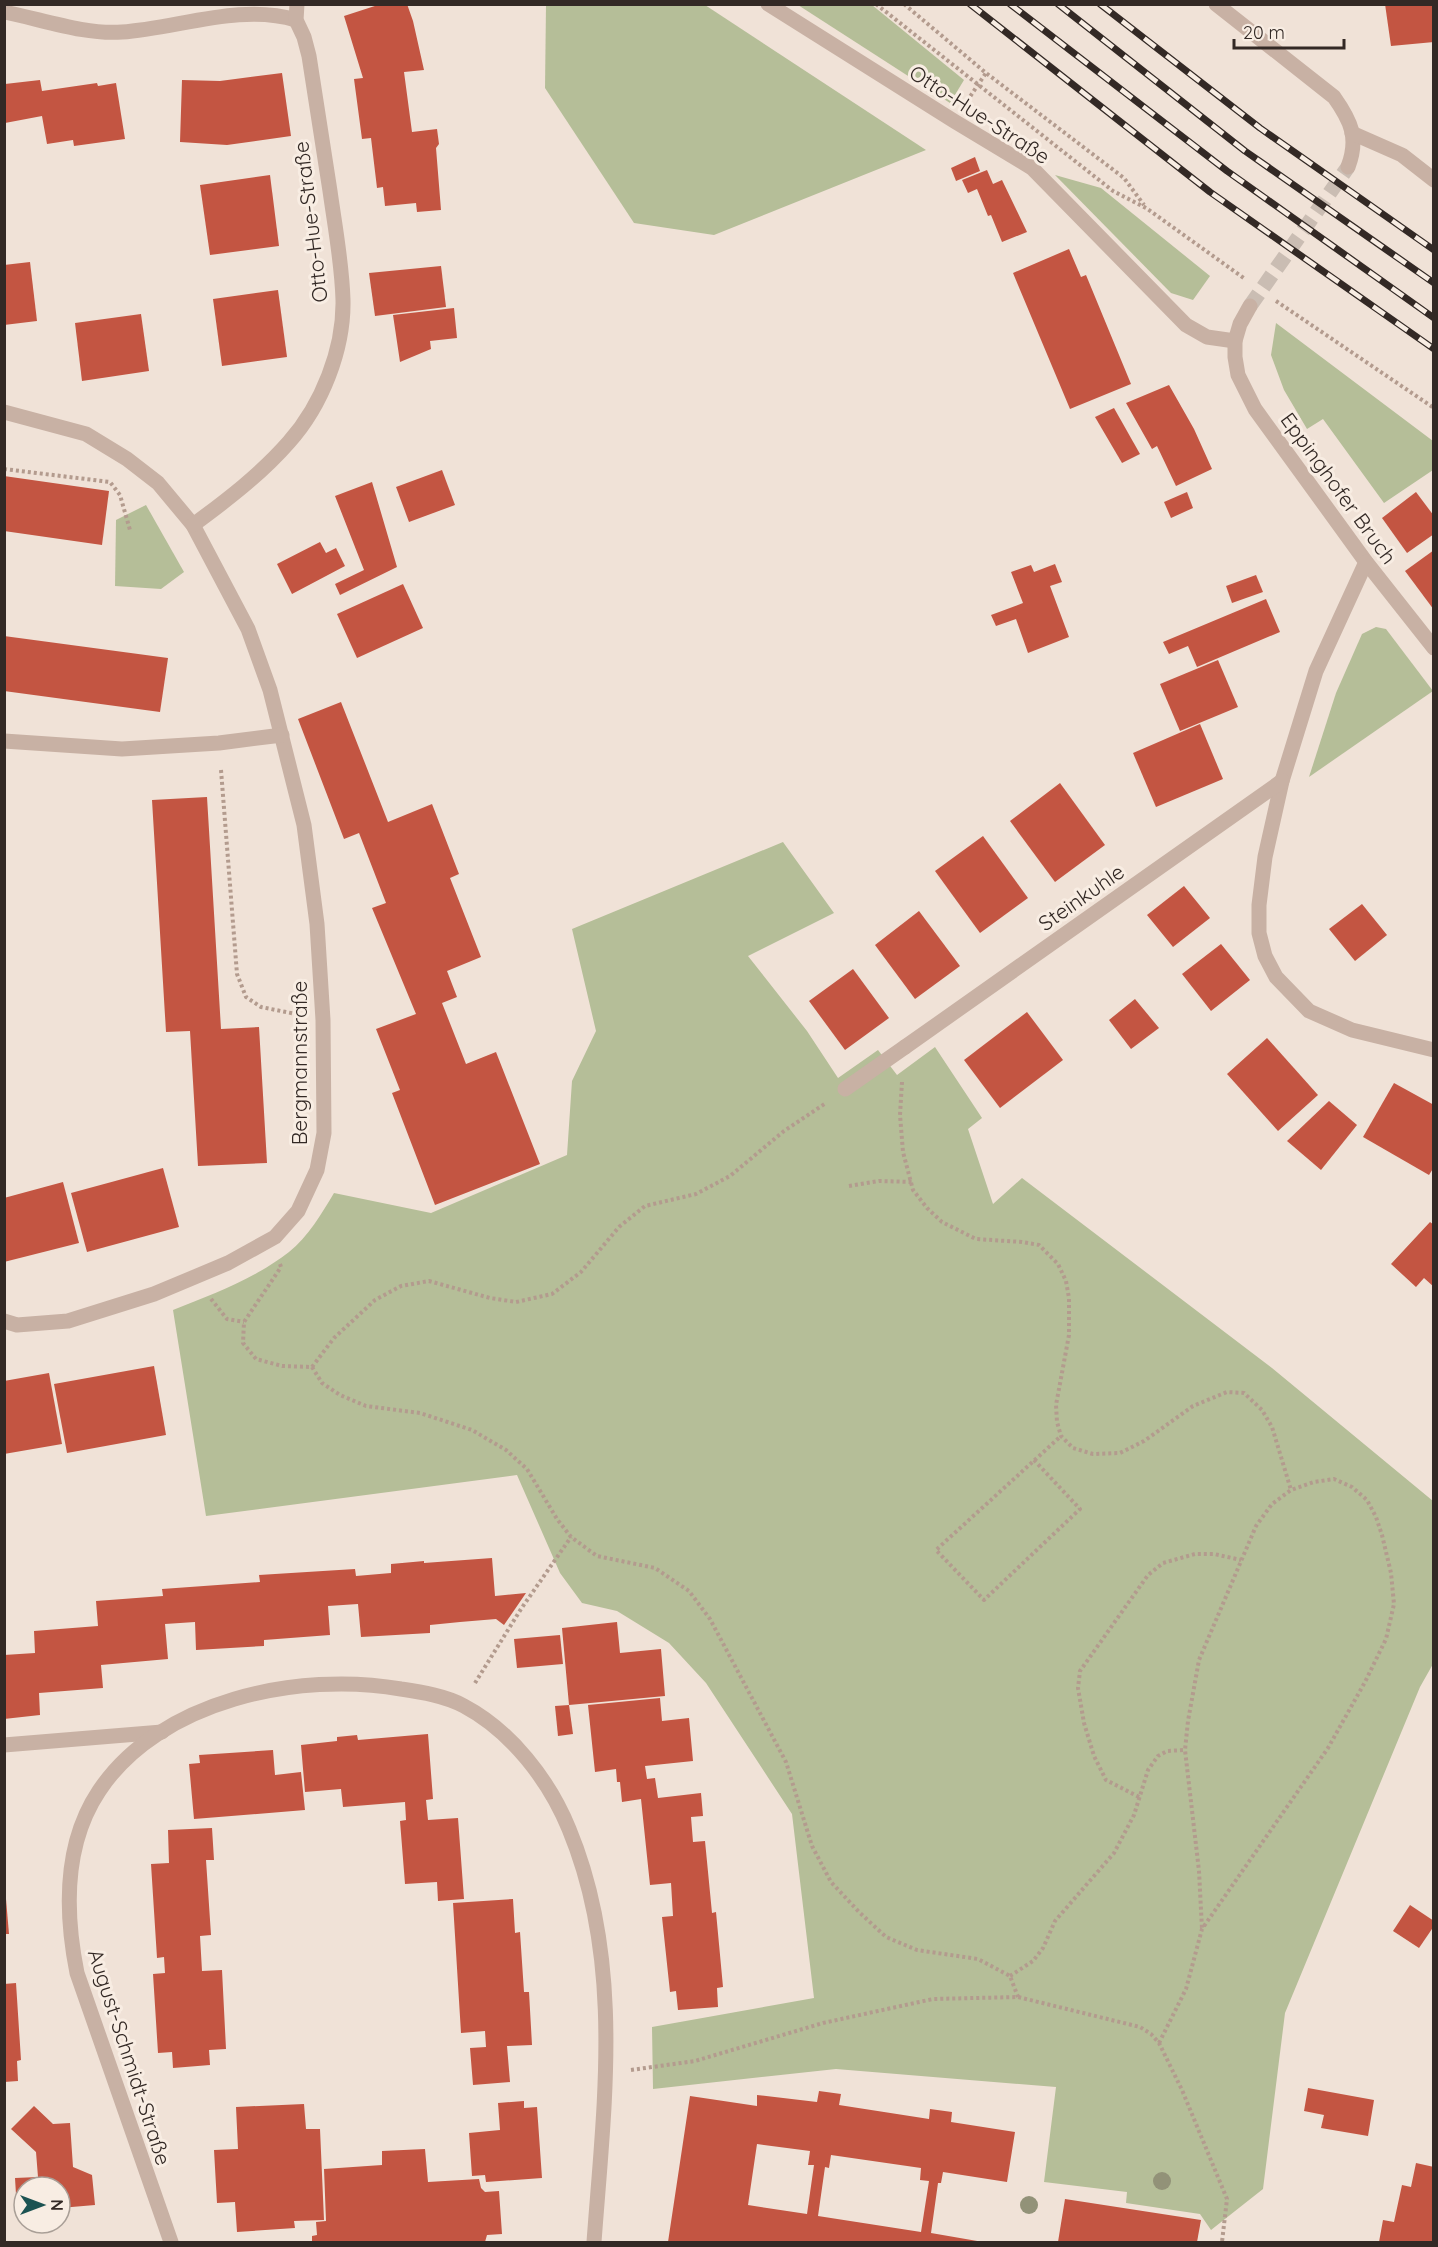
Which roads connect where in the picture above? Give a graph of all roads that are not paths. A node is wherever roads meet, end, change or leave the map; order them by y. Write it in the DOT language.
graph roads {
  1 [pos="297,4"];
  2 [pos="768,4"];
  3 [pos="1216,4"];
  4 [pos="4,12"];
  5 [pos="296,20"];
  6 [pos="1353,133"];
  7 [pos="1348,166"];
  8 [pos="1434,180"];
  9 [pos="1250,306"];
  10 [pos="1234,341"];
  11 [pos="4,412"];
  12 [pos="193,525"];
  13 [pos="1366,562"];
  14 [pos="1434,648"];
  15 [pos="282,735"];
  16 [pos="4,741"];
  17 [pos="1282,781"];
  18 [pos="1434,1050"];
  19 [pos="845,1089"];
  20 [pos="4,1321"];
  21 [pos="162,1732"];
  22 [pos="4,1745"];
  23 [pos="171,2242"];
  24 [pos="594,2242"];
  1 -- 5 [label="street, Otto-Hue-Straße"];
  2 -- 10 [label="street, Otto-Hue-Straße"];
  3 -- 6 [label="street"];
  4 -- 5 [label="street"];
  5 -- 12 [label="street, Otto-Hue-Straße"];
  6 -- 7 [label="street"];
  6 -- 8 [label="street"];
  9 -- 10 [label="street"];
  10 -- 13 [label="street, Eppinghofer Bruch"];
  11 -- 12 [label="street, Bergmannstraße"];
  12 -- 15 [label="street, Bergmannstraße"];
  13 -- 14 [label="street, Eppinghofer Bruch"];
  13 -- 17 [label="street"];
  15 -- 16 [label="street"];
  15 -- 20 [label="street, Bergmannstraße"];
  17 -- 18 [label="street"];
  17 -- 19 [label="street, Steinkuhle"];
  21 -- 22 [label="street"];
  21 -- 23 [label="street, August-Schmidt-Straße"];
  21 -- 24 [label="street, August-Schmidt-Straße"];
}
